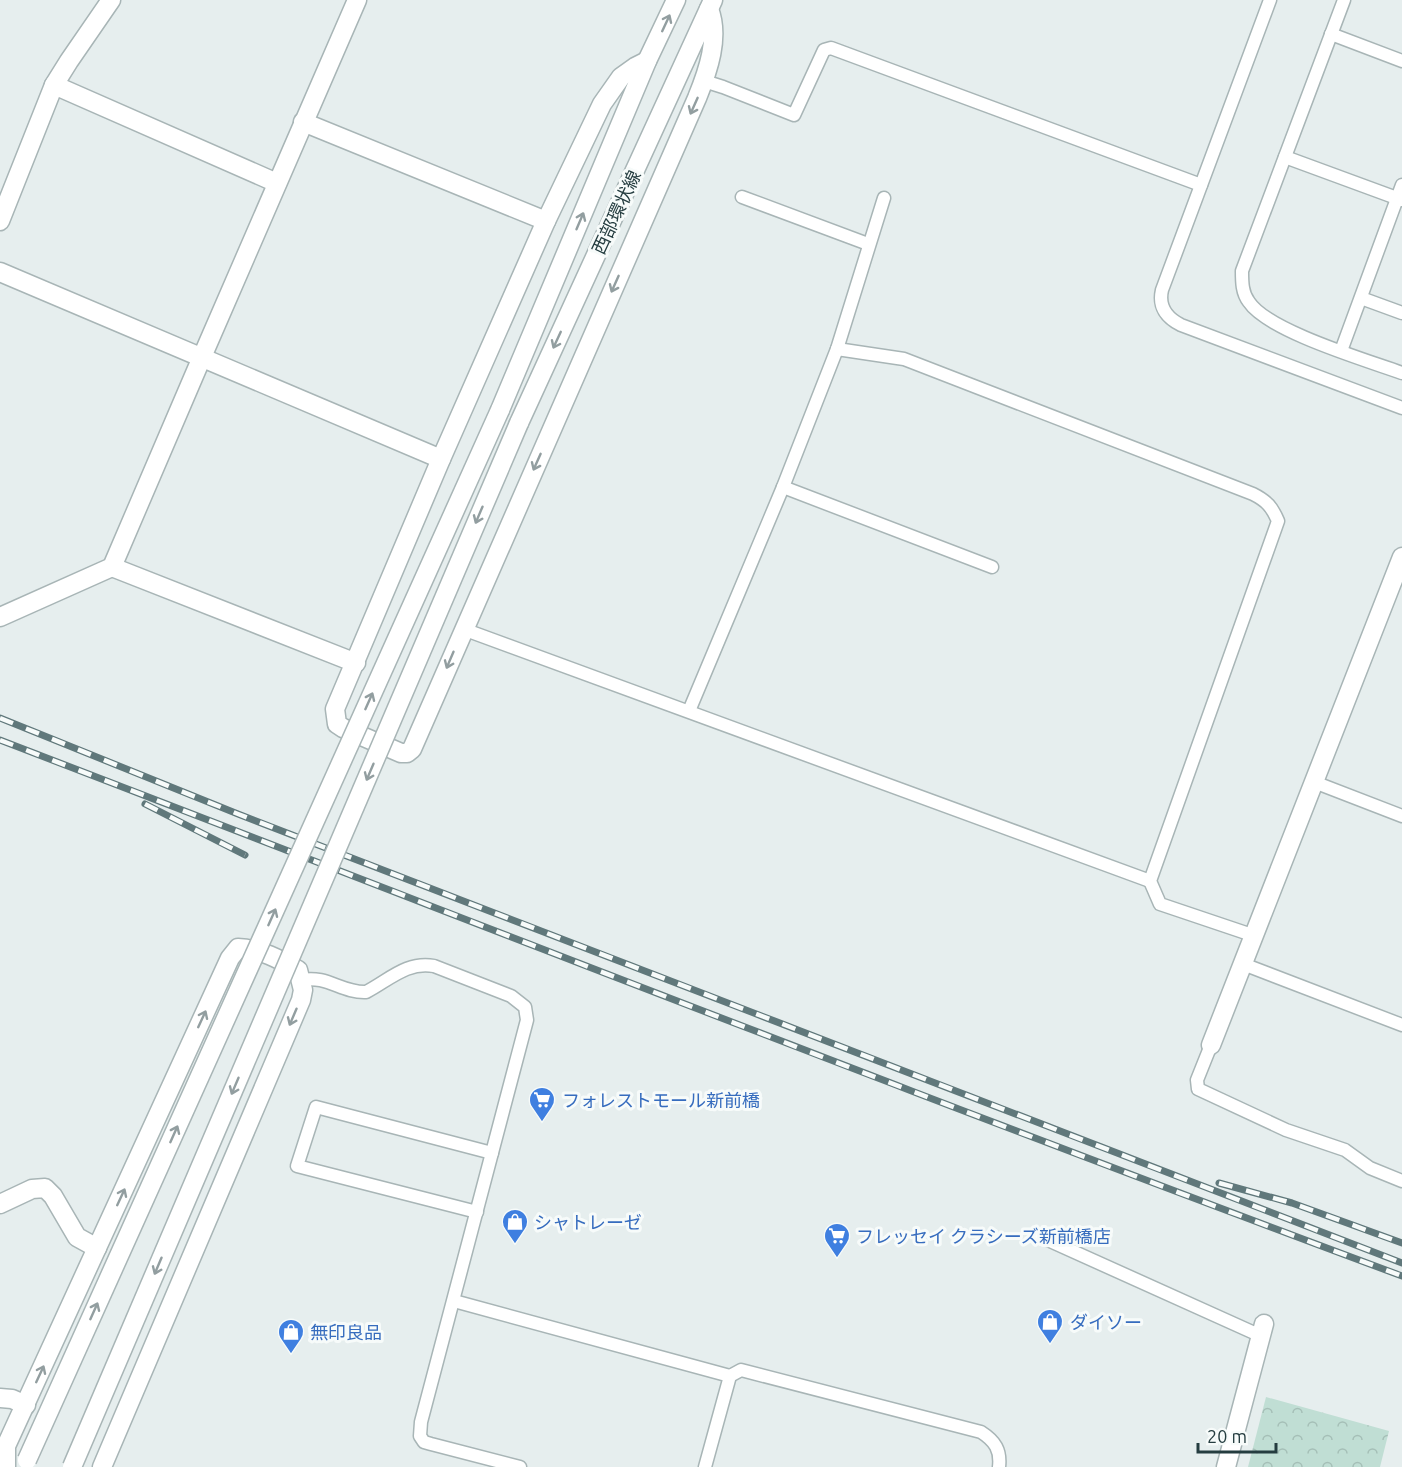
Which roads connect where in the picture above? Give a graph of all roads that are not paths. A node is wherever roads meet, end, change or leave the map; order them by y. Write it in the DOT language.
graph roads {
  1 [pos="111,0"];
  2 [pos="357,0"];
  3 [pos="676,0"];
  4 [pos="1270,0"];
  5 [pos="1344,0"];
  6 [pos="711,4"];
  7 [pos="1331,34"];
  8 [pos="647,61"];
  9 [pos="1402,61"];
  10 [pos="704,81"];
  11 [pos="54,85"];
  12 [pos="303,122"];
  13 [pos="1285,157"];
  14 [pos="277,183"];
  15 [pos="1201,185"];
  16 [pos="1402,185"];
  17 [pos="742,197"];
  18 [pos="884,198"];
  19 [pos="1400,199"];
  20 [pos="546,220"];
  21 [pos="0,221"];
  22 [pos="868,244"];
  23 [pos="0,272"];
  24 [pos="1361,298"];
  25 [pos="1402,313"];
  26 [pos="837,349"];
  27 [pos="1341,351"];
  28 [pos="202,357"];
  29 [pos="1402,373"];
  30 [pos="1402,408"];
  31 [pos="441,459"];
  32 [pos="783,487"];
  33 [pos="1402,557"];
  34 [pos="112,567"];
  35 [pos="992,567"];
  36 [pos="0,617"];
  37 [pos="463,629"];
  38 [pos="356,663"];
  39 [pos="689,711"];
  40 [pos="1314,782"];
  41 [pos="1402,816"];
  42 [pos="1150,881"];
  43 [pos="1255,936"];
  44 [pos="1243,964"];
  45 [pos="302,980"];
  46 [pos="1402,1025"];
  47 [pos="1210,1045"];
  48 [pos="492,1153"];
  49 [pos="1402,1180"];
  50 [pos="0,1204"];
  51 [pos="477,1212"];
  52 [pos="1039,1236"];
  53 [pos="97,1248"];
  54 [pos="454,1301"];
  55 [pos="1262,1330"];
  56 [pos="730,1376"];
  57 [pos="0,1398"];
  58 [pos="26,1405"];
  59 [pos="26,1464"];
  60 [pos="6,1467"];
  61 [pos="72,1467"];
  62 [pos="102,1467"];
  63 [pos="520,1467"];
  64 [pos="705,1467"];
  65 [pos="999,1467"];
  66 [pos="1226,1467"];
  1 -- 11 [label="street"];
  2 -- 12 [label="street"];
  8 -- 3 [label="street, 西部環状線, one-way"];
  4 -- 15 [label="lane"];
  5 -- 7 [label="lane"];
  6 -- 10 [label="street"];
  6 -- 61 [label="street, 西部環状線, one-way, bridge"];
  7 -- 9 [label="lane"];
  7 -- 13 [label="lane"];
  8 -- 20 [label="street"];
  59 -- 8 [label="street, 西部環状線, one-way, bridge"];
  10 -- 15 [label="lane"];
  10 -- 37 [label="street, one-way"];
  11 -- 14 [label="street"];
  11 -- 21 [label="street"];
  12 -- 14 [label="street"];
  12 -- 20 [label="street"];
  13 -- 19 [label="lane"];
  13 -- 27 [label="lane"];
  14 -- 28 [label="street"];
  15 -- 30 [label="lane"];
  16 -- 19 [label="lane"];
  17 -- 22 [label="lane"];
  18 -- 22 [label="lane"];
  19 -- 24 [label="lane"];
  20 -- 31 [label="street"];
  22 -- 26 [label="lane"];
  23 -- 28 [label="street"];
  24 -- 25 [label="lane"];
  24 -- 27 [label="lane"];
  26 -- 32 [label="lane"];
  26 -- 42 [label="lane"];
  27 -- 29 [label="lane"];
  28 -- 31 [label="street"];
  28 -- 34 [label="street"];
  31 -- 38 [label="street"];
  32 -- 35 [label="lane"];
  32 -- 39 [label="lane"];
  33 -- 40 [label="street"];
  34 -- 36 [label="street"];
  34 -- 38 [label="street"];
  37 -- 38 [label="street, one-way"];
  37 -- 39 [label="lane"];
  39 -- 42 [label="lane"];
  40 -- 41 [label="lane"];
  40 -- 43 [label="street"];
  42 -- 43 [label="lane"];
  43 -- 44 [label="street"];
  44 -- 46 [label="lane"];
  44 -- 47 [label="street"];
  45 -- 48 [label="lane"];
  53 -- 45 [label="street, one-way"];
  45 -- 62 [label="street, one-way"];
  47 -- 49 [label="lane"];
  48 -- 51 [label="lane"];
  48 -- 51 [label="lane"];
  50 -- 53 [label="street"];
  51 -- 54 [label="lane"];
  52 -- 55 [label="lane"];
  58 -- 53 [label="street, one-way"];
  54 -- 56 [label="lane"];
  54 -- 63 [label="lane"];
  55 -- 66 [label="street"];
  56 -- 64 [label="lane"];
  56 -- 65 [label="lane"];
  57 -- 58 [label="street"];
  58 -- 60 [label="street"];
}
